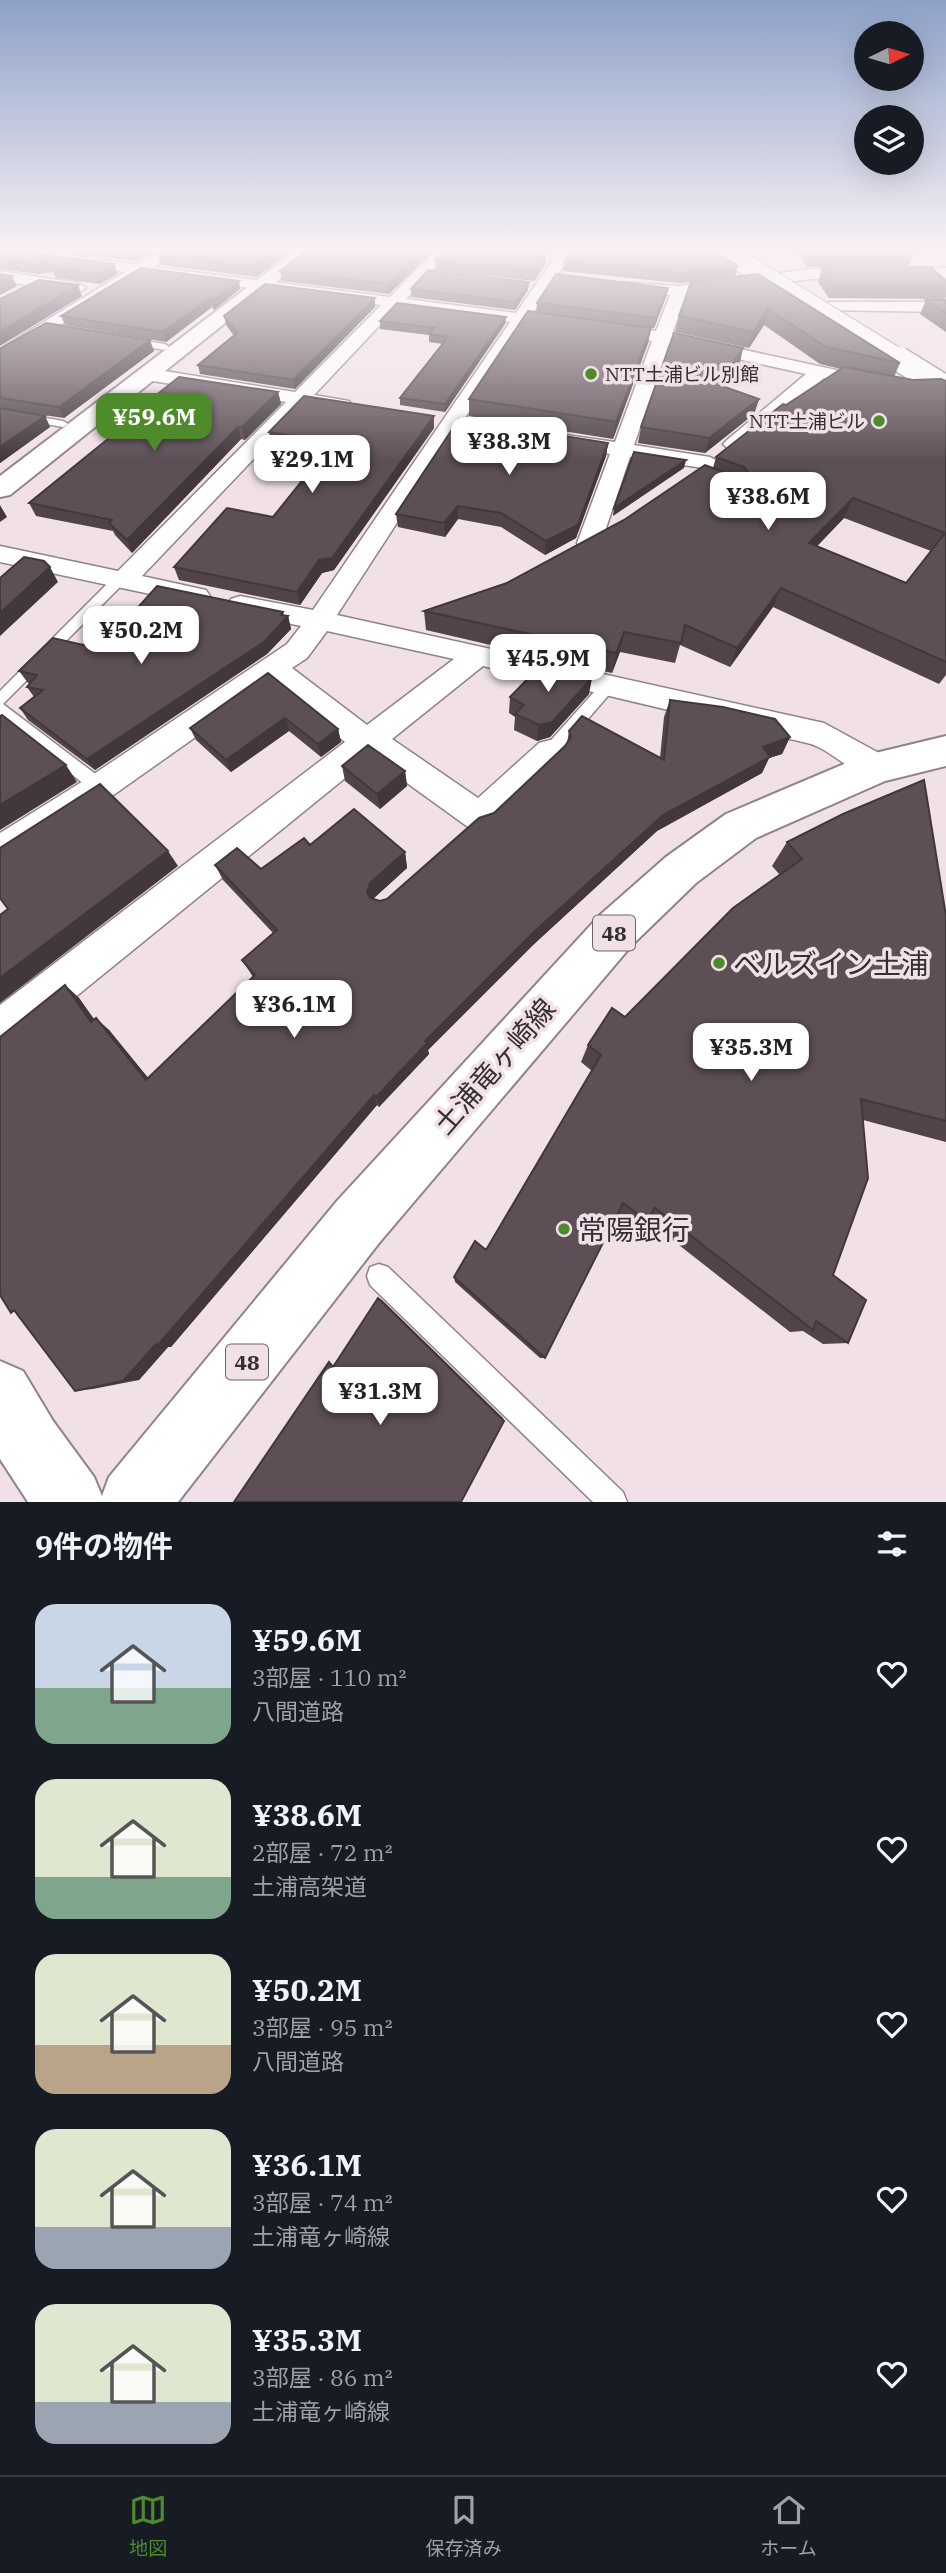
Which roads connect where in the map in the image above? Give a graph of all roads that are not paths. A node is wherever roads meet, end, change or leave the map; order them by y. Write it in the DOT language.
graph roads {
  1 [pos="61,321"];
  2 [pos="214,321"];
  3 [pos="376,321"];
  4 [pos="520,321"];
  5 [pos="537,321"];
  6 [pos="668,321"];
  7 [pos="830,321"];
  8 [pos="22,326"];
  9 [pos="49,329"];
  10 [pos="662,337"];
  11 [pos="116,340"];
  12 [pos="165,347"];
  13 [pos="0,357"];
  14 [pos="822,371"];
  15 [pos="146,374"];
  16 [pos="887,387"];
  17 [pos="933,389"];
  18 [pos="301,399"];
  19 [pos="356,408"];
  20 [pos="0,413"];
  21 [pos="425,418"];
  22 [pos="453,423"];
  23 [pos="63,424"];
  24 [pos="479,427"];
  25 [pos="543,437"];
  26 [pos="621,449"];
  27 [pos="709,463"];
  28 [pos="683,482"];
  29 [pos="0,489"];
  30 [pos="621,525"];
  31 [pos="589,542"];
  32 [pos="0,554"];
  33 [pos="566,555"];
  34 [pos="121,580"];
  35 [pos="421,618"];
  36 [pos="319,622"];
  37 [pos="383,633"];
  38 [pos="478,655"];
  39 [pos="272,668"];
  40 [pos="608,686"];
  41 [pos="0,700"];
  42 [pos="0,709"];
  43 [pos="368,741"];
  44 [pos="946,751"];
  45 [pos="550,752"];
  46 [pos="877,767"];
  47 [pos="100,787"];
  48 [pos="0,851"];
  49 [pos="0,1031"];
  50 [pos="379,1276"];
  51 [pos="0,1394"];
  52 [pos="69,1502"];
  53 [pos="134,1502"];
  54 [pos="613,1502"];
  1 -- 9 [label="street"];
  2 -- 15 [label="main road"];
  3 -- 18 [label="street"];
  4 -- 22 [label="street"];
  5 -- 10 [label="street"];
  6 -- 10 [label="street"];
  7 -- 17 [label="main road, bridge"];
  8 -- 9 [label="street"];
  9 -- 13 [label="street"];
  10 -- 14 [label="street"];
  10 -- 26 [label="street"];
  11 -- 12 [label="lane"];
  14 -- 16 [label="street"];
  14 -- 27 [label="street"];
  15 -- 18 [label="street"];
  15 -- 29 [label="main road"];
  18 -- 19 [label="street"];
  18 -- 34 [label="street"];
  20 -- 23 [label="lane"];
  21 -- 22 [label="street"];
  22 -- 24 [label="street"];
  22 -- 36 [label="street"];
  25 -- 26 [label="street"];
  26 -- 27 [label="street"];
  26 -- 31 [label="street"];
  27 -- 28 [label="street"];
  30 -- 31 [label="street"];
  31 -- 33 [label="street"];
  32 -- 34 [label="street"];
  34 -- 36 [label="street"];
  34 -- 41 [label="lane"];
  35 -- 37 [label="street"];
  36 -- 37 [label="street"];
  36 -- 39 [label="street"];
  37 -- 38 [label="street"];
  38 -- 40 [label="street"];
  38 -- 43 [label="street"];
  39 -- 43 [label="street"];
  39 -- 47 [label="street"];
  40 -- 45 [label="lane"];
  40 -- 46 [label="street"];
  42 -- 47 [label="lane"];
  43 -- 45 [label="street"];
  43 -- 49 [label="street"];
  44 -- 46 [label="main road, 土浦竜ヶ崎線 / 48"];
  46 -- 53 [label="main road, 土浦竜ヶ崎線 / 48"];
  47 -- 48 [label="street"];
  50 -- 54 [label="lane"];
  51 -- 52 [label="main road"];
}
